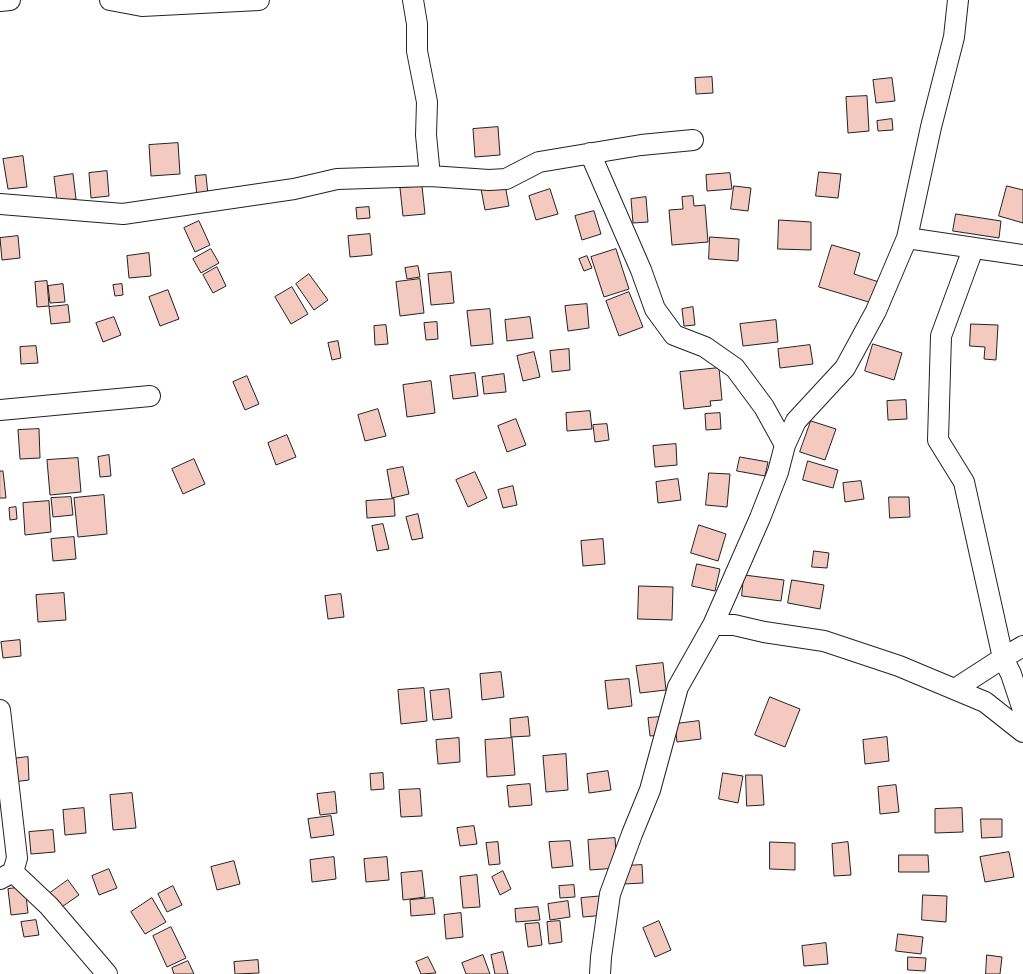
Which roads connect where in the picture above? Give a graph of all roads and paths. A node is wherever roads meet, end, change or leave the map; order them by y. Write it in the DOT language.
graph roads {
  1 [pos="10,0"];
  2 [pos="110,0"];
  3 [pos="259,0"];
  4 [pos="413,0"];
  5 [pos="957,0"];
  6 [pos="0,1"];
  7 [pos="693,140"];
  8 [pos="590,153"];
  9 [pos="430,176"];
  10 [pos="0,204"];
  11 [pos="907,238"];
  12 [pos="973,248"];
  13 [pos="1023,255"];
  14 [pos="150,396"];
  15 [pos="0,410"];
  16 [pos="785,445"];
  17 [pos="713,625"];
  18 [pos="1023,646"];
  19 [pos="1003,658"];
  20 [pos="955,689"];
  21 [pos="0,710"];
  22 [pos="1023,710"];
  23 [pos="1023,732"];
  24 [pos="6,875"];
  25 [pos="107,974"];
  26 [pos="600,974"];
  1 -- 6 [label="street"];
  2 -- 3 [label="street"];
  4 -- 9 [label="street"];
  5 -- 11 [label="street"];
  7 -- 8 [label="street"];
  8 -- 9 [label="street"];
  8 -- 16 [label="street"];
  9 -- 10 [label="street"];
  11 -- 12 [label="street"];
  11 -- 16 [label="street"];
  12 -- 13 [label="street"];
  12 -- 19 [label="street"];
  14 -- 15 [label="street"];
  16 -- 17 [label="street"];
  17 -- 20 [label="street"];
  17 -- 26 [label="street"];
  18 -- 19 [label="street"];
  19 -- 20 [label="street"];
  19 -- 22 [label="street"];
  20 -- 23 [label="street"];
  21 -- 24 [label="street"];
  24 -- 25 [label="street"];
}
